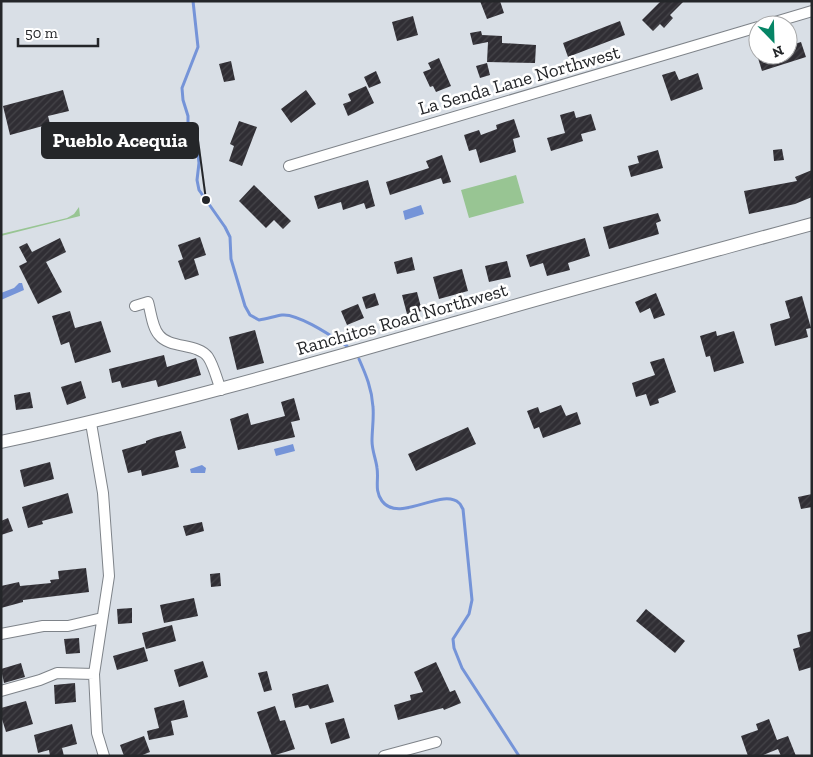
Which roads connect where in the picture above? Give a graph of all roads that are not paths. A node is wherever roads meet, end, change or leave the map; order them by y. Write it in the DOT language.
graph roads {
  1 [pos="812,11"];
  2 [pos="798,15"];
  3 [pos="748,30"];
  4 [pos="289,166"];
  5 [pos="812,224"];
  6 [pos="135,306"];
  7 [pos="221,390"];
  8 [pos="92,423"];
  9 [pos="1,442"];
  10 [pos="102,618"];
  11 [pos="1,634"];
  12 [pos="94,674"];
  13 [pos="1,691"];
  14 [pos="436,742"];
  15 [pos="104,756"];
  16 [pos="384,756"];
  1 -- 2 [label="street"];
  3 -- 4 [label="street, La Senda Lane Northwest"];
  5 -- 7 [label="street, Ranchitos Road Northwest"];
  6 -- 7 [label="street"];
  7 -- 8 [label="street, Ranchitos Road Northwest"];
  8 -- 9 [label="street, Ranchitos Road Northwest"];
  8 -- 10 [label="street"];
  10 -- 11 [label="street"];
  10 -- 12 [label="street"];
  12 -- 13 [label="street"];
  12 -- 15 [label="street"];
  14 -- 16 [label="street"];
}
